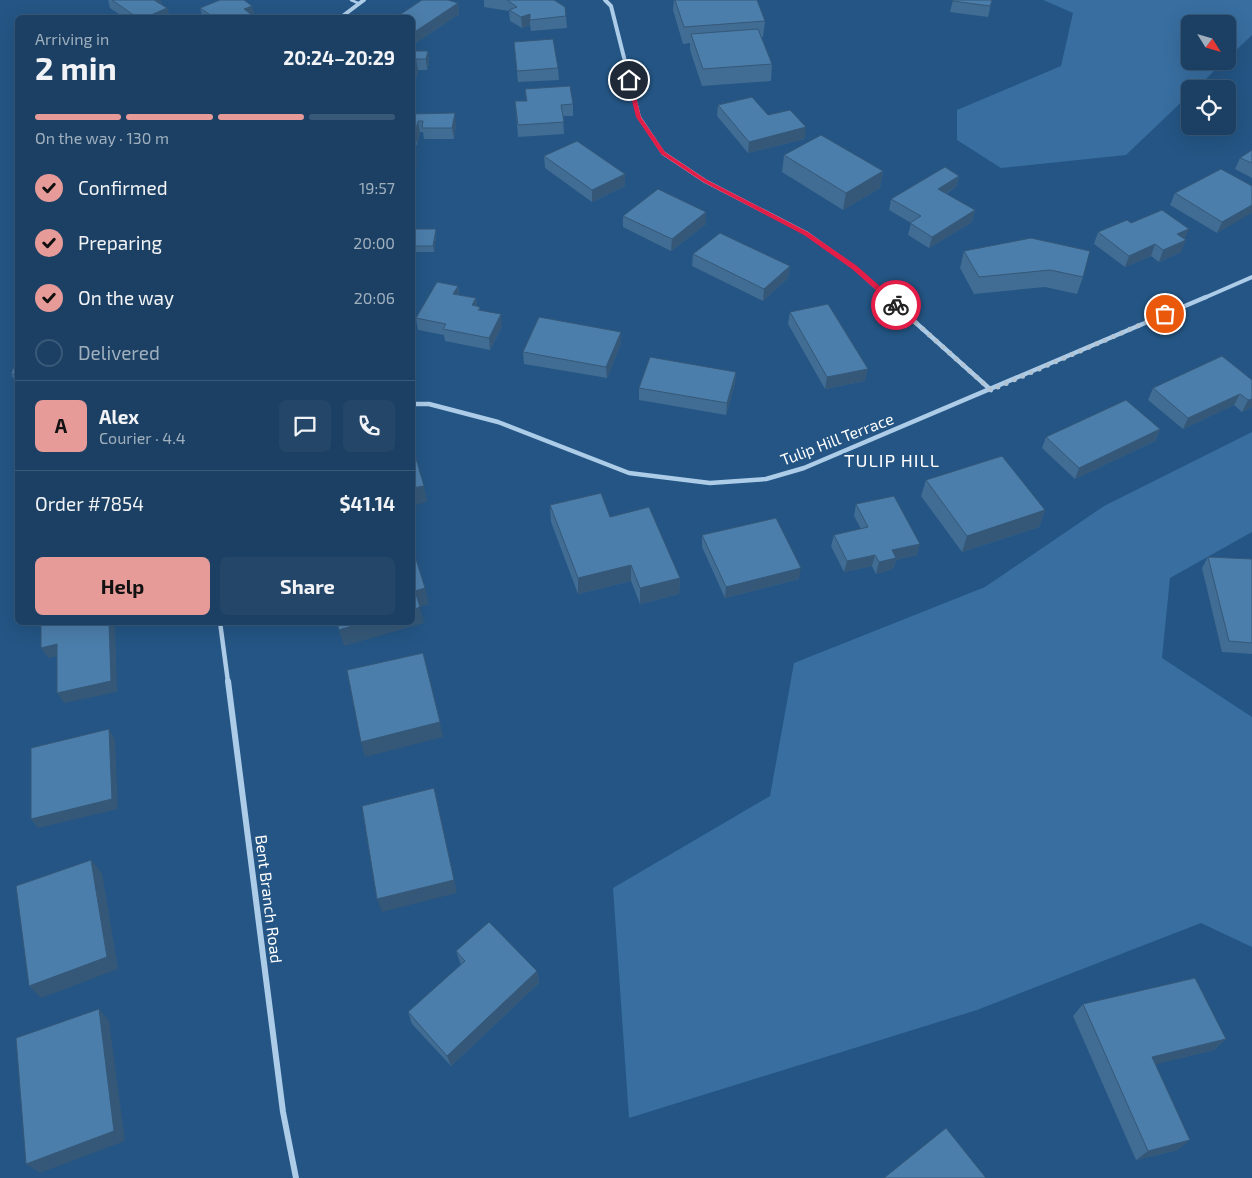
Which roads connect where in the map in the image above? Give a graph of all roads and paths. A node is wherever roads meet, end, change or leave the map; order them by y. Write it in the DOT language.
graph roads {
  1 [pos="351,0"];
  2 [pos="364,0"];
  3 [pos="605,0"];
  4 [pos="358,3"];
  5 [pos="344,15"];
  6 [pos="1252,277"];
  7 [pos="991,390"];
  8 [pos="415,404"];
  9 [pos="220,625"];
  10 [pos="296,1178"];
  1 -- 4 [label="lane"];
  2 -- 4 [label="street"];
  3 -- 7 [label="street"];
  4 -- 5 [label="street"];
  6 -- 7 [label="street, Tulip Hill Terrace"];
  7 -- 8 [label="street, Tulip Hill Terrace"];
  9 -- 10 [label="street, Bent Branch Road"];
}
